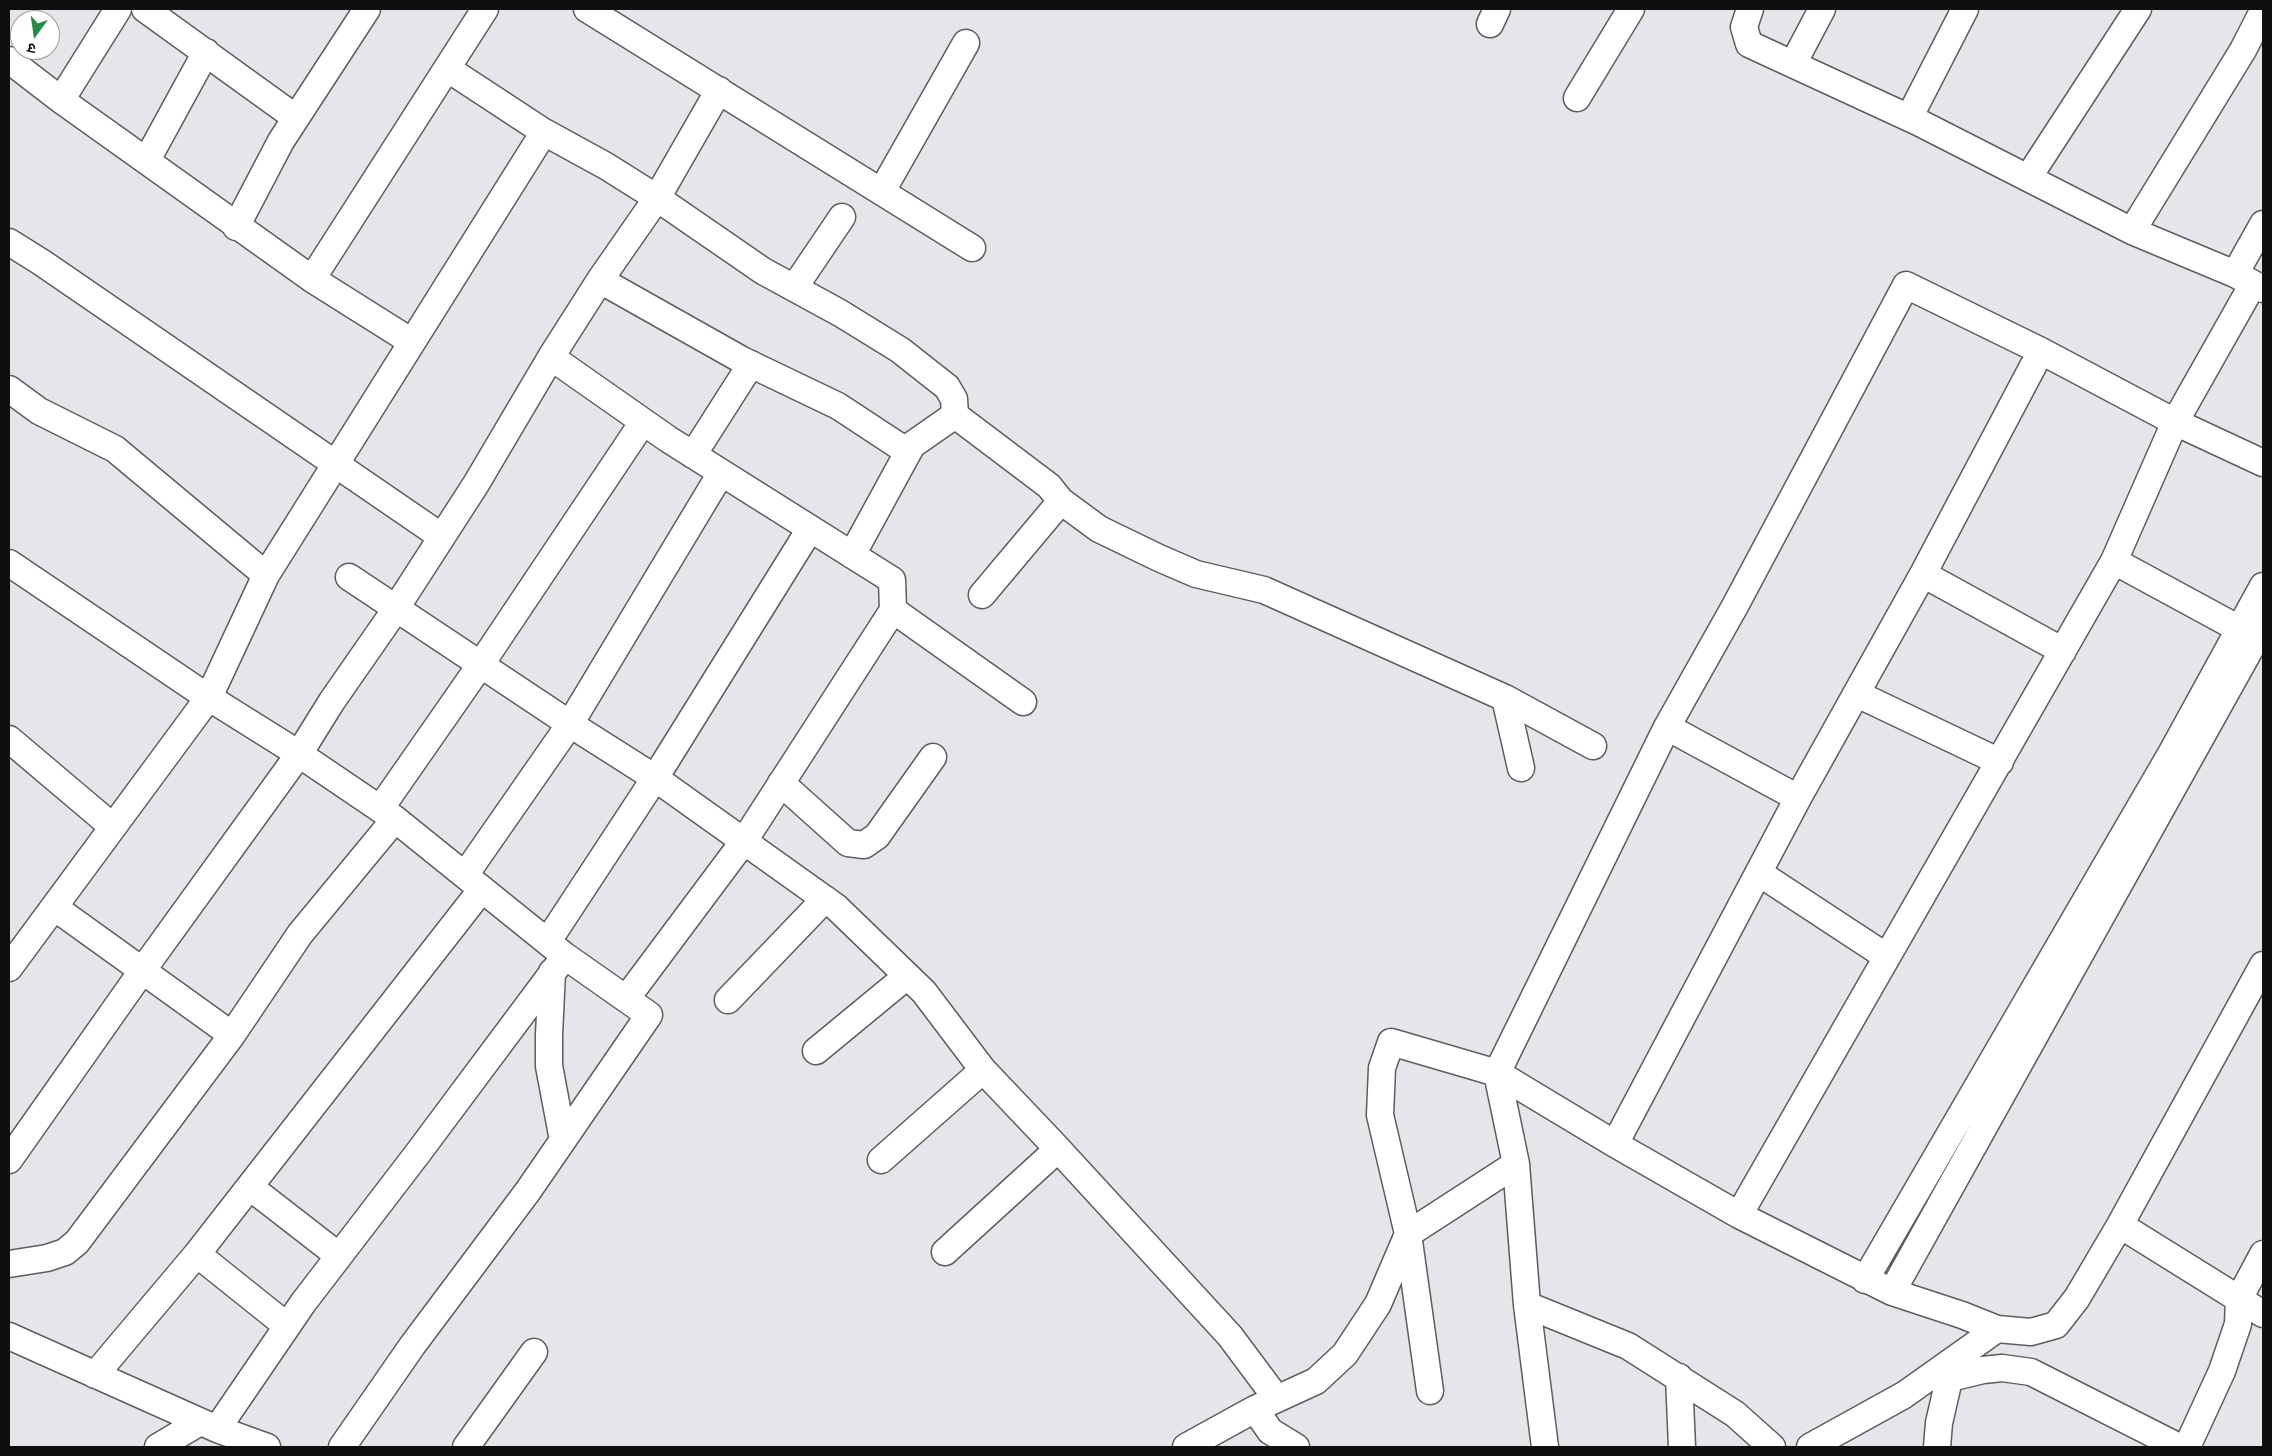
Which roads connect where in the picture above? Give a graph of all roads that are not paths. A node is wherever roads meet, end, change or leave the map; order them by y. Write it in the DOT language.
graph roads {
  1 [pos="118,9"];
  2 [pos="145,9"];
  3 [pos="367,9"];
  4 [pos="485,9"];
  5 [pos="587,9"];
  6 [pos="1631,9"];
  7 [pos="1750,9"];
  8 [pos="1822,9"];
  9 [pos="1965,9"];
  10 [pos="2138,9"];
  11 [pos="2263,11"];
  12 [pos="966,43"];
  13 [pos="206,52"];
  14 [pos="9,60"];
  15 [pos="1793,64"];
  16 [pos="448,68"];
  17 [pos="719,90"];
  18 [pos="1577,98"];
  19 [pos="61,100"];
  20 [pos="296,118"];
  21 [pos="1909,118"];
  22 [pos="544,132"];
  23 [pos="147,160"];
  24 [pos="2028,178"];
  25 [pos="882,191"];
  26 [pos="657,198"];
  27 [pos="842,217"];
  28 [pos="2263,224"];
  29 [pos="236,227"];
  30 [pos="2132,232"];
  31 [pos="9,242"];
  32 [pos="972,248"];
  33 [pos="312,279"];
  34 [pos="600,280"];
  35 [pos="2250,282"];
  36 [pos="794,288"];
  37 [pos="412,342"];
  38 [pos="2041,351"];
  39 [pos="550,357"];
  40 [pos="751,364"];
  41 [pos="9,389"];
  42 [pos="955,415"];
  43 [pos="643,422"];
  44 [pos="2175,422"];
  45 [pos="908,452"];
  46 [pos="694,455"];
  47 [pos="2263,463"];
  48 [pos="336,464"];
  49 [pos="721,472"];
  50 [pos="1061,501"];
  51 [pos="810,529"];
  52 [pos="442,537"];
  53 [pos="852,555"];
  54 [pos="2114,561"];
  55 [pos="9,563"];
  56 [pos="1923,574"];
  57 [pos="266,576"];
  58 [pos="349,577"];
  59 [pos="2263,586"];
  60 [pos="982,595"];
  61 [pos="395,608"];
  62 [pos="893,610"];
  63 [pos="2256,634"];
  64 [pos="2063,651"];
  65 [pos="481,664"];
  66 [pos="1857,694"];
  67 [pos="209,697"];
  68 [pos="1506,698"];
  69 [pos="1023,702"];
  70 [pos="570,724"];
  71 [pos="1667,727"];
  72 [pos="9,740"];
  73 [pos="1593,746"];
  74 [pos="299,754"];
  75 [pos="933,757"];
  76 [pos="2000,762"];
  77 [pos="1521,768"];
  78 [pos="655,778"];
  79 [pos="781,783"];
  80 [pos="1798,798"];
  81 [pos="387,814"];
  82 [pos="113,827"];
  83 [pos="744,841"];
  84 [pos="1759,872"];
  85 [pos="473,882"];
  86 [pos="825,899"];
  87 [pos="54,907"];
  88 [pos="555,956"];
  89 [pos="1887,957"];
  90 [pos="2263,965"];
  91 [pos="9,968"];
  92 [pos="142,971"];
  93 [pos="907,976"];
  94 [pos="626,999"];
  95 [pos="728,1000"];
  96 [pos="232,1035"];
  97 [pos="816,1052"];
  98 [pos="983,1070"];
  99 [pos="1497,1073"];
  100 [pos="562,1140"];
  101 [pos="1615,1144"];
  102 [pos="1058,1149"];
  103 [pos="9,1160"];
  104 [pos="881,1160"];
  105 [pos="1516,1164"];
  106 [pos="250,1187"];
  107 [pos="1739,1215"];
  108 [pos="2120,1225"];
  109 [pos="1408,1234"];
  110 [pos="945,1252"];
  111 [pos="197,1254"];
  112 [pos="2263,1254"];
  113 [pos="338,1256"];
  114 [pos="9,1264"];
  115 [pos="1865,1280"];
  116 [pos="1892,1292"];
  117 [pos="1526,1305"];
  118 [pos="2252,1309"];
  119 [pos="287,1326"];
  120 [pos="1997,1329"];
  121 [pos="9,1336"];
  122 [pos="534,1352"];
  123 [pos="1952,1368"];
  124 [pos="95,1375"];
  125 [pos="1679,1377"];
  126 [pos="1430,1391"];
  127 [pos="1266,1404"];
  128 [pos="208,1426"];
  129 [pos="158,1447"];
  130 [pos="266,1447"];
  131 [pos="342,1447"];
  132 [pos="466,1447"];
  133 [pos="1186,1447"];
  134 [pos="1296,1447"];
  135 [pos="1546,1447"];
  136 [pos="1682,1447"];
  137 [pos="1772,1447"];
  138 [pos="1810,1447"];
  139 [pos="1937,1447"];
  140 [pos="2179,1447"];
  141 [pos="2186,1447"];
  1 -- 19 [label="street"];
  2 -- 13 [label="street"];
  3 -- 20 [label="street"];
  4 -- 16 [label="street"];
  5 -- 17 [label="street"];
  6 -- 18 [label="street"];
  7 -- 15 [label="street"];
  8 -- 15 [label="street"];
  9 -- 21 [label="street"];
  10 -- 24 [label="street"];
  11 -- 30 [label="street"];
  12 -- 25 [label="street"];
  13 -- 20 [label="street"];
  13 -- 23 [label="street"];
  14 -- 19 [label="street"];
  15 -- 21 [label="street"];
  16 -- 22 [label="street"];
  16 -- 33 [label="street"];
  17 -- 25 [label="street"];
  17 -- 26 [label="street"];
  19 -- 23 [label="street"];
  20 -- 29 [label="street"];
  21 -- 24 [label="street"];
  22 -- 26 [label="street"];
  22 -- 37 [label="street"];
  23 -- 29 [label="street"];
  24 -- 30 [label="street"];
  25 -- 32 [label="street"];
  26 -- 34 [label="street"];
  26 -- 36 [label="street"];
  27 -- 36 [label="street"];
  28 -- 35 [label="street"];
  29 -- 33 [label="street"];
  30 -- 35 [label="street"];
  31 -- 48 [label="street"];
  33 -- 37 [label="street"];
  34 -- 39 [label="street"];
  34 -- 40 [label="street"];
  35 -- 44 [label="street"];
  36 -- 42 [label="street"];
  37 -- 48 [label="street"];
  38 -- 44 [label="street"];
  38 -- 56 [label="street"];
  38 -- 71 [label="street"];
  39 -- 43 [label="street"];
  39 -- 52 [label="street"];
  40 -- 45 [label="street"];
  40 -- 46 [label="street"];
  41 -- 57 [label="street"];
  42 -- 45 [label="street"];
  42 -- 50 [label="street"];
  43 -- 46 [label="street"];
  43 -- 65 [label="street"];
  44 -- 47 [label="street"];
  44 -- 54 [label="street"];
  45 -- 53 [label="street"];
  46 -- 49 [label="street"];
  48 -- 52 [label="street"];
  48 -- 57 [label="street"];
  49 -- 51 [label="street"];
  49 -- 70 [label="street"];
  50 -- 60 [label="street"];
  50 -- 68 [label="street"];
  51 -- 53 [label="street"];
  51 -- 78 [label="street"];
  52 -- 61 [label="street"];
  53 -- 62 [label="street"];
  54 -- 63 [label="street"];
  54 -- 64 [label="street"];
  55 -- 67 [label="street"];
  56 -- 64 [label="street"];
  56 -- 66 [label="street"];
  57 -- 67 [label="street"];
  58 -- 61 [label="street"];
  59 -- 63 [label="street"];
  61 -- 65 [label="street"];
  61 -- 74 [label="street"];
  62 -- 69 [label="street"];
  62 -- 79 [label="street"];
  63 -- 115 [label="street"];
  63 -- 116 [label="street"];
  64 -- 76 [label="street"];
  65 -- 70 [label="street"];
  65 -- 81 [label="street"];
  66 -- 76 [label="street"];
  66 -- 80 [label="street"];
  67 -- 74 [label="street"];
  67 -- 82 [label="street"];
  68 -- 73 [label="street"];
  68 -- 77 [label="street"];
  70 -- 78 [label="street"];
  70 -- 85 [label="street"];
  71 -- 80 [label="street"];
  71 -- 99 [label="street"];
  72 -- 82 [label="street"];
  74 -- 81 [label="street"];
  74 -- 92 [label="street"];
  75 -- 79 [label="street"];
  76 -- 89 [label="street"];
  78 -- 83 [label="street"];
  78 -- 88 [label="street"];
  79 -- 83 [label="street"];
  80 -- 84 [label="street"];
  81 -- 85 [label="street"];
  81 -- 96 [label="street"];
  82 -- 87 [label="street"];
  83 -- 86 [label="street"];
  83 -- 94 [label="street"];
  84 -- 89 [label="street"];
  84 -- 101 [label="street"];
  85 -- 88 [label="street"];
  85 -- 106 [label="street"];
  86 -- 93 [label="street"];
  86 -- 95 [label="street"];
  87 -- 91 [label="street"];
  87 -- 92 [label="street"];
  88 -- 94 [label="street"];
  88 -- 100 [label="street"];
  88 -- 113 [label="street"];
  89 -- 107 [label="street"];
  90 -- 108 [label="street"];
  92 -- 96 [label="street"];
  92 -- 103 [label="street"];
  93 -- 97 [label="street"];
  93 -- 98 [label="street"];
  94 -- 100 [label="street"];
  96 -- 114 [label="street"];
  98 -- 102 [label="street"];
  98 -- 104 [label="street"];
  99 -- 101 [label="street"];
  99 -- 105 [label="street"];
  99 -- 109 [label="street"];
  100 -- 131 [label="street"];
  101 -- 107 [label="street"];
  102 -- 110 [label="street"];
  102 -- 127 [label="street"];
  105 -- 109 [label="street"];
  105 -- 117 [label="street"];
  106 -- 111 [label="street"];
  106 -- 113 [label="street"];
  107 -- 115 [label="street"];
  108 -- 118 [label="street"];
  108 -- 120 [label="street"];
  109 -- 126 [label="street"];
  109 -- 127 [label="street"];
  111 -- 119 [label="street"];
  111 -- 124 [label="street"];
  112 -- 118 [label="street"];
  113 -- 119 [label="street"];
  115 -- 116 [label="street"];
  116 -- 120 [label="street"];
  117 -- 125 [label="street"];
  117 -- 135 [label="street"];
  118 -- 141 [label="street"];
  119 -- 128 [label="street"];
  120 -- 123 [label="street"];
  121 -- 124 [label="street"];
  122 -- 132 [label="street"];
  123 -- 138 [label="street"];
  123 -- 139 [label="street"];
  123 -- 140 [label="street"];
  124 -- 128 [label="street"];
  125 -- 136 [label="street"];
  125 -- 137 [label="street"];
  127 -- 133 [label="street"];
  127 -- 134 [label="street"];
  128 -- 129 [label="street"];
  128 -- 130 [label="street"];
}
